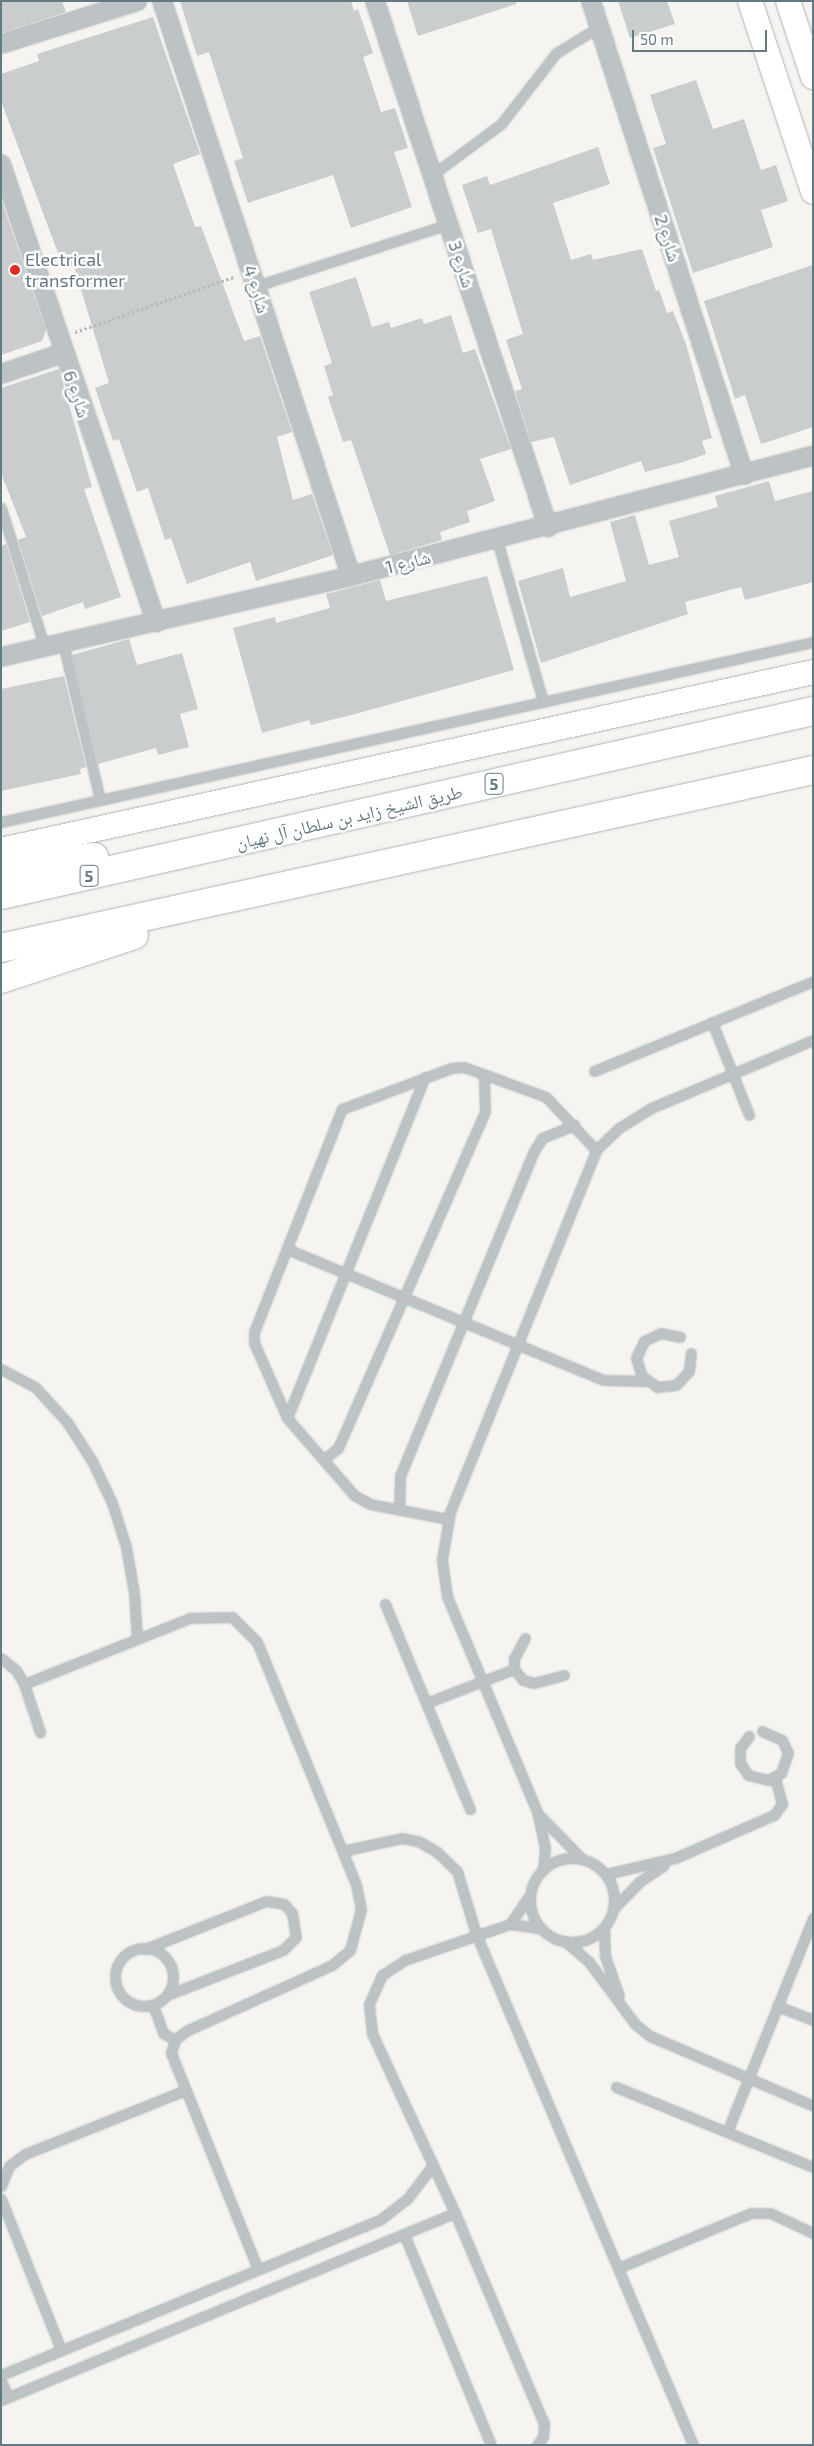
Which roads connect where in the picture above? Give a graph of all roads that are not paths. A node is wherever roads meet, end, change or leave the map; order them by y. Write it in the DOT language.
graph roads {
  1 [pos="137,1"];
  2 [pos="162,1"];
  3 [pos="375,1"];
  4 [pos="591,1"];
  5 [pos="750,1"];
  6 [pos="788,1"];
  7 [pos="599,27"];
  8 [pos="1,44"];
  9 [pos="813,77"];
  10 [pos="1,164"];
  11 [pos="432,175"];
  12 [pos="813,192"];
  13 [pos="448,224"];
  14 [pos="253,279"];
  15 [pos="60,345"];
  16 [pos="1,374"];
  17 [pos="813,456"];
  18 [pos="744,475"];
  19 [pos="1,508"];
  20 [pos="548,526"];
  21 [pos="5,533"];
  22 [pos="497,540"];
  23 [pos="351,576"];
  24 [pos="156,622"];
  25 [pos="813,642"];
  26 [pos="63,644"];
  27 [pos="45,648"];
  28 [pos="1,657"];
  29 [pos="813,672"];
  30 [pos="543,702"];
  31 [pos="813,711"];
  32 [pos="813,770"];
  33 [pos="100,800"];
  34 [pos="1,822"];
  35 [pos="1,850"];
  36 [pos="176,857"];
  37 [pos="1,871"];
  38 [pos="266,891"];
  39 [pos="1,895"];
  40 [pos="1,948"];
  41 [pos="1,979"];
  42 [pos="813,981"];
  43 [pos="712,1022"];
  44 [pos="813,1040"];
  45 [pos="594,1071"];
  46 [pos="732,1073"];
  47 [pos="484,1075"];
  48 [pos="426,1077"];
  49 [pos="748,1115"];
  50 [pos="574,1125"];
  51 [pos="596,1150"];
  52 [pos="287,1249"];
  53 [pos="347,1275"];
  54 [pos="402,1298"];
  55 [pos="464,1325"];
  56 [pos="680,1338"];
  57 [pos="516,1347"];
  58 [pos="691,1353"];
  59 [pos="1,1369"];
  60 [pos="646,1381"];
  61 [pos="287,1418"];
  62 [pos="324,1459"];
  63 [pos="399,1509"];
  64 [pos="448,1519"];
  65 [pos="385,1604"];
  66 [pos="525,1638"];
  67 [pos="137,1639"];
  68 [pos="1,1658"];
  69 [pos="514,1670"];
  70 [pos="564,1675"];
  71 [pos="483,1681"];
  72 [pos="24,1684"];
  73 [pos="426,1703"];
  74 [pos="762,1731"];
  75 [pos="40,1732"];
  76 [pos="748,1736"];
  77 [pos="775,1778"];
  78 [pos="470,1809"];
  79 [pos="538,1814"];
  80 [pos="342,1851"];
  81 [pos="675,1858"];
  82 [pos="582,1859"];
  83 [pos="543,1870"];
  84 [pos="606,1874"];
  85 [pos="530,1894"];
  86 [pos="614,1906"];
  87 [pos="813,1918"];
  88 [pos="510,1924"];
  89 [pos="540,1928"];
  90 [pos="604,1928"];
  91 [pos="476,1934"];
  92 [pos="566,1942"];
  93 [pos="145,1949"];
  94 [pos="167,1995"];
  95 [pos="622,2003"];
  96 [pos="152,2005"];
  97 [pos="777,2006"];
  98 [pos="813,2020"];
  99 [pos="175,2040"];
  100 [pos="748,2079"];
  101 [pos="616,2087"];
  102 [pos="186,2090"];
  103 [pos="813,2106"];
  104 [pos="727,2132"];
  105 [pos="433,2165"];
  106 [pos="813,2167"];
  107 [pos="1,2186"];
  108 [pos="1,2199"];
  109 [pos="455,2213"];
  110 [pos="813,2233"];
  111 [pos="404,2234"];
  112 [pos="257,2267"];
  113 [pos="618,2268"];
  114 [pos="61,2350"];
  115 [pos="1,2375"];
  116 [pos="1,2381"];
  117 [pos="5,2399"];
  118 [pos="491,2445"];
  119 [pos="537,2445"];
  120 [pos="693,2445"];
  1 -- 8 [label="street"];
  2 -- 14 [label="street, شارع 4"];
  3 -- 11 [label="street, شارع 3"];
  4 -- 7 [label="street, شارع 2"];
  5 -- 12 [label="main road"];
  6 -- 9 [label="main road"];
  7 -- 11 [label="lane"];
  7 -- 18 [label="street, شارع 2"];
  10 -- 15 [label="street, شارع 6"];
  11 -- 13 [label="street, شارع 3"];
  13 -- 14 [label="lane"];
  13 -- 20 [label="street, شارع 3"];
  14 -- 23 [label="street, شارع 4"];
  15 -- 16 [label="street"];
  15 -- 24 [label="street, شارع 6"];
  17 -- 18 [label="street, شارع 1"];
  18 -- 20 [label="street, شارع 1"];
  19 -- 21 [label="lane"];
  20 -- 22 [label="street, شارع 1"];
  21 -- 27 [label="lane"];
  22 -- 23 [label="street, شارع 1"];
  22 -- 30 [label="lane"];
  23 -- 24 [label="street, شارع 1"];
  24 -- 26 [label="street, شارع 1"];
  25 -- 30 [label="lane"];
  26 -- 27 [label="street, شارع 1"];
  26 -- 33 [label="lane"];
  27 -- 28 [label="street, شارع 1"];
  29 -- 35 [label="main road"];
  30 -- 33 [label="lane"];
  31 -- 36 [label="highway, طريق الشيخ زايد بن سلطان آل نهيان / 5"];
  32 -- 38 [label="highway"];
  33 -- 34 [label="lane"];
  36 -- 37 [label="highway"];
  36 -- 39 [label="highway, طريق الشيخ زايد بن سلطان آل نهيان / 5"];
  38 -- 40 [label="highway"];
  38 -- 41 [label="highway"];
  42 -- 43 [label="lane"];
  43 -- 45 [label="lane"];
  43 -- 46 [label="lane"];
  44 -- 46 [label="lane"];
  46 -- 49 [label="lane"];
  46 -- 51 [label="lane"];
  47 -- 48 [label="lane"];
  47 -- 50 [label="lane"];
  47 -- 54 [label="lane"];
  48 -- 52 [label="lane"];
  48 -- 53 [label="lane"];
  50 -- 51 [label="lane"];
  50 -- 55 [label="lane"];
  51 -- 57 [label="lane"];
  52 -- 53 [label="lane"];
  52 -- 61 [label="lane"];
  53 -- 54 [label="lane"];
  53 -- 61 [label="lane"];
  54 -- 55 [label="lane"];
  54 -- 62 [label="lane"];
  55 -- 57 [label="lane"];
  55 -- 63 [label="lane"];
  56 -- 60 [label="lane"];
  57 -- 60 [label="lane"];
  57 -- 64 [label="lane"];
  58 -- 60 [label="lane"];
  59 -- 67 [label="lane"];
  61 -- 62 [label="lane"];
  62 -- 63 [label="lane"];
  63 -- 64 [label="lane"];
  64 -- 71 [label="lane"];
  65 -- 73 [label="lane"];
  66 -- 69 [label="lane"];
  67 -- 72 [label="lane"];
  67 -- 80 [label="lane"];
  68 -- 72 [label="lane"];
  69 -- 70 [label="lane"];
  69 -- 71 [label="lane"];
  71 -- 73 [label="lane"];
  71 -- 79 [label="lane"];
  72 -- 75 [label="lane"];
  73 -- 78 [label="lane"];
  74 -- 77 [label="lane"];
  76 -- 77 [label="lane"];
  77 -- 81 [label="lane"];
  79 -- 82 [label="lane"];
  79 -- 83 [label="lane"];
  80 -- 91 [label="lane"];
  80 -- 99 [label="lane"];
  81 -- 84 [label="lane"];
  81 -- 86 [label="lane"];
  82 -- 83 [label="lane"];
  82 -- 84 [label="lane"];
  83 -- 85 [label="lane"];
  84 -- 86 [label="lane"];
  85 -- 88 [label="lane"];
  85 -- 89 [label="lane"];
  86 -- 90 [label="lane"];
  87 -- 97 [label="lane"];
  88 -- 89 [label="lane"];
  88 -- 91 [label="lane"];
  89 -- 92 [label="lane"];
  90 -- 92 [label="lane"];
  90 -- 95 [label="lane"];
  91 -- 105 [label="lane"];
  91 -- 113 [label="lane"];
  92 -- 95 [label="lane"];
  93 -- 94 [label="lane"];
  93 -- 94 [label="lane"];
  93 -- 96 [label="lane"];
  94 -- 96 [label="lane"];
  95 -- 100 [label="lane"];
  96 -- 99 [label="lane"];
  97 -- 98 [label="lane"];
  97 -- 100 [label="lane"];
  99 -- 102 [label="lane"];
  100 -- 103 [label="lane"];
  100 -- 104 [label="lane"];
  101 -- 104 [label="lane"];
  102 -- 107 [label="lane"];
  102 -- 112 [label="lane"];
  104 -- 106 [label="lane"];
  105 -- 109 [label="lane"];
  105 -- 112 [label="lane"];
  108 -- 114 [label="lane"];
  109 -- 111 [label="lane"];
  109 -- 119 [label="lane"];
  110 -- 113 [label="lane"];
  111 -- 117 [label="lane"];
  111 -- 118 [label="lane"];
  112 -- 114 [label="lane"];
  113 -- 120 [label="lane"];
  114 -- 115 [label="lane"];
  116 -- 117 [label="lane"];
}
